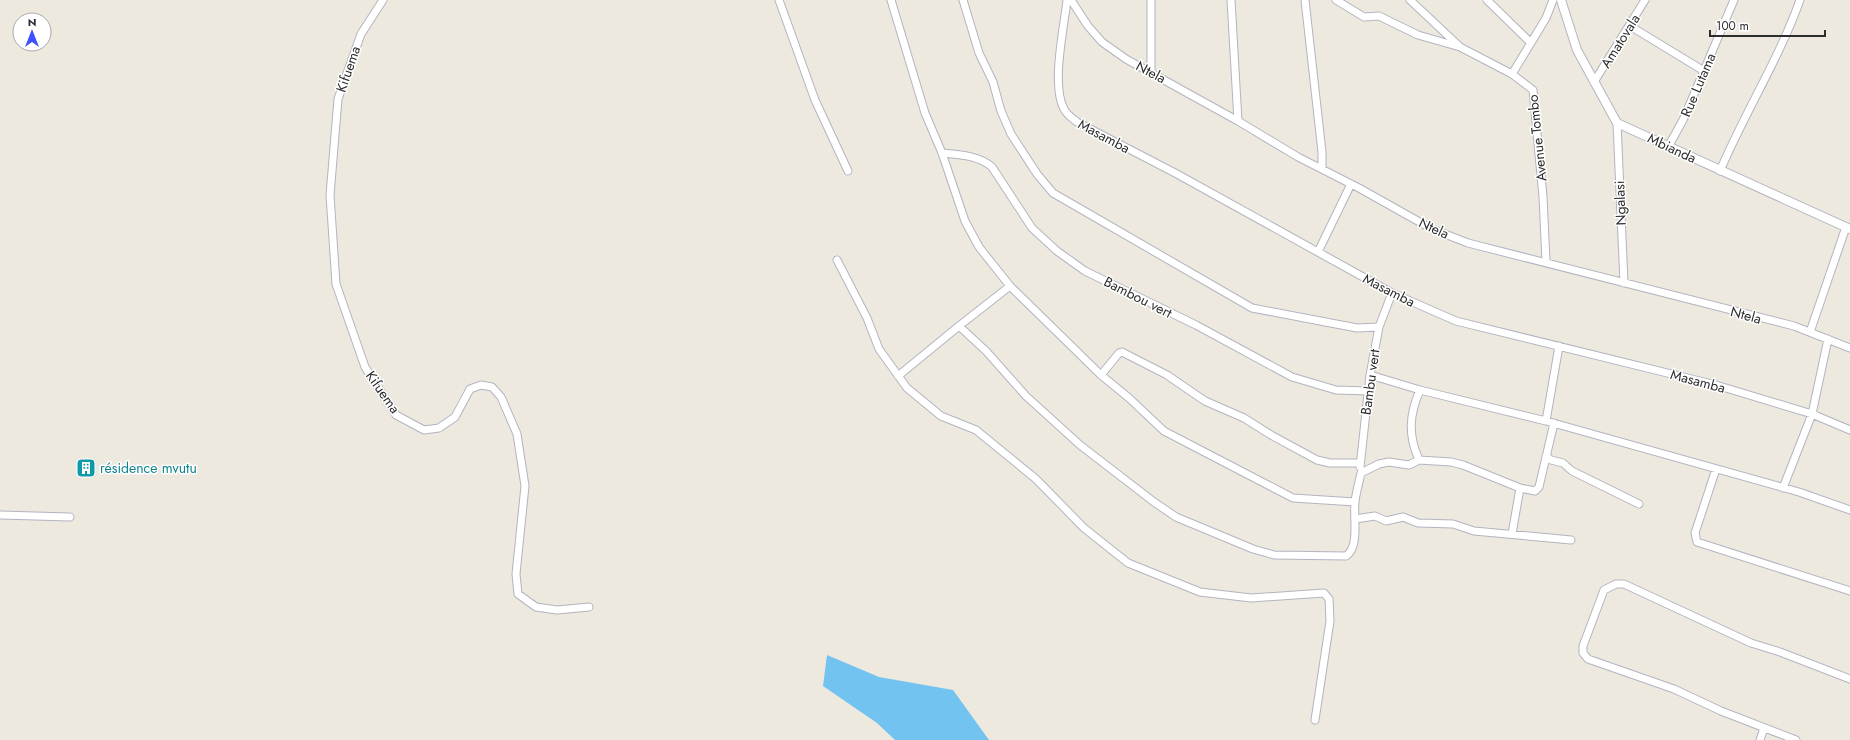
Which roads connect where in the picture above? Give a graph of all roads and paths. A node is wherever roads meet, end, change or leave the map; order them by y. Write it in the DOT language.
graph roads {
  1 [pos="383,0"];
  2 [pos="780,0"];
  3 [pos="891,0"];
  4 [pos="963,0"];
  5 [pos="1067,0"];
  6 [pos="1071,0"];
  7 [pos="1151,0"];
  8 [pos="1231,0"];
  9 [pos="1305,0"];
  10 [pos="1336,0"];
  11 [pos="1410,0"];
  12 [pos="1488,0"];
  13 [pos="1553,0"];
  14 [pos="1561,0"];
  15 [pos="1645,0"];
  16 [pos="1734,0"];
  17 [pos="1800,0"];
  18 [pos="1630,26"];
  19 [pos="1531,43"];
  20 [pos="1460,47"];
  21 [pos="1704,70"];
  22 [pos="1151,71"];
  23 [pos="1512,74"];
  24 [pos="1594,82"];
  25 [pos="1238,121"];
  26 [pos="1617,123"];
  27 [pos="1668,147"];
  28 [pos="942,153"];
  29 [pos="1322,169"];
  30 [pos="1720,170"];
  31 [pos="848,171"];
  32 [pos="1351,184"];
  33 [pos="1848,228"];
  34 [pos="1318,252"];
  35 [pos="837,260"];
  36 [pos="1546,261"];
  37 [pos="1624,283"];
  38 [pos="1010,286"];
  39 [pos="1392,293"];
  40 [pos="959,326"];
  41 [pos="1379,327"];
  42 [pos="1810,332"];
  43 [pos="1828,339"];
  44 [pos="1559,346"];
  45 [pos="1850,348"];
  46 [pos="1101,375"];
  47 [pos="1370,375"];
  48 [pos="898,376"];
  49 [pos="1420,390"];
  50 [pos="1370,391"];
  51 [pos="1812,414"];
  52 [pos="1550,422"];
  53 [pos="1850,430"];
  54 [pos="1546,456"];
  55 [pos="1419,460"];
  56 [pos="1359,463"];
  57 [pos="1716,469"];
  58 [pos="1361,473"];
  59 [pos="1520,488"];
  60 [pos="1783,488"];
  61 [pos="1355,502"];
  62 [pos="1639,504"];
  63 [pos="1850,510"];
  64 [pos="0,515"];
  65 [pos="70,517"];
  66 [pos="1355,519"];
  67 [pos="1512,534"];
  68 [pos="1571,540"];
  69 [pos="1850,591"];
  70 [pos="589,606"];
  71 [pos="1850,679"];
  72 [pos="1315,720"];
  73 [pos="1764,728"];
  74 [pos="1760,740"];
  75 [pos="1796,740"];
  1 -- 70 [label="street, Kifuema"];
  2 -- 31 [label="street"];
  3 -- 28 [label="street"];
  4 -- 41 [label="street"];
  5 -- 34 [label="street, Masamba"];
  6 -- 22 [label="street, Ntela"];
  7 -- 22 [label="street"];
  8 -- 25 [label="street"];
  9 -- 29 [label="street"];
  10 -- 20 [label="street, Avenue Tombo"];
  11 -- 20 [label="street"];
  12 -- 19 [label="street"];
  13 -- 19 [label="street"];
  14 -- 24 [label="street"];
  15 -- 18 [label="street, Amatovala"];
  16 -- 21 [label="street, Rue Lutama"];
  17 -- 30 [label="street"];
  18 -- 21 [label="street"];
  18 -- 24 [label="street, Amatovala"];
  19 -- 23 [label="street"];
  20 -- 23 [label="street, Avenue Tombo"];
  21 -- 27 [label="street, Rue Lutama"];
  22 -- 25 [label="street, Ntela"];
  23 -- 36 [label="street, Avenue Tombo"];
  24 -- 26 [label="street"];
  25 -- 29 [label="street, Ntela"];
  26 -- 27 [label="street, Mbianda"];
  26 -- 37 [label="street, Ngalasi"];
  27 -- 30 [label="street, Mbianda"];
  28 -- 38 [label="street"];
  28 -- 50 [label="street, Bambou vert"];
  29 -- 32 [label="street, Ntela"];
  30 -- 33 [label="street, Mbianda"];
  32 -- 34 [label="street"];
  32 -- 36 [label="street, Ntela"];
  33 -- 42 [label="street"];
  34 -- 39 [label="street, Masamba"];
  35 -- 48 [label="street"];
  36 -- 37 [label="street, Ntela"];
  37 -- 42 [label="street, Ntela"];
  38 -- 40 [label="street"];
  38 -- 46 [label="street"];
  39 -- 41 [label="street, Bambu vert"];
  39 -- 44 [label="street, Masamba"];
  40 -- 48 [label="street"];
  40 -- 66 [label="street"];
  41 -- 47 [label="street, Bambu vert"];
  42 -- 43 [label="street, Ntela"];
  43 -- 45 [label="street, Ntela"];
  43 -- 51 [label="street"];
  44 -- 51 [label="street, Masamba"];
  44 -- 52 [label="street"];
  46 -- 56 [label="street"];
  46 -- 61 [label="street"];
  47 -- 49 [label="street"];
  47 -- 50 [label="street, Bambu vert"];
  48 -- 72 [label="street"];
  49 -- 52 [label="street"];
  49 -- 55 [label="street"];
  50 -- 56 [label="street, Bambu vert"];
  51 -- 53 [label="street, Masamba"];
  51 -- 60 [label="street"];
  52 -- 54 [label="street"];
  52 -- 57 [label="street"];
  54 -- 59 [label="street"];
  54 -- 62 [label="street"];
  55 -- 58 [label="street"];
  55 -- 59 [label="street"];
  56 -- 58 [label="street, Bambu vert"];
  57 -- 60 [label="street"];
  57 -- 69 [label="street"];
  58 -- 61 [label="street"];
  59 -- 67 [label="street"];
  60 -- 63 [label="street"];
  61 -- 66 [label="street"];
  64 -- 65 [label="street"];
  66 -- 67 [label="street"];
  67 -- 68 [label="street"];
  71 -- 73 [label="street"];
  73 -- 74 [label="street"];
  73 -- 75 [label="street"];
}
